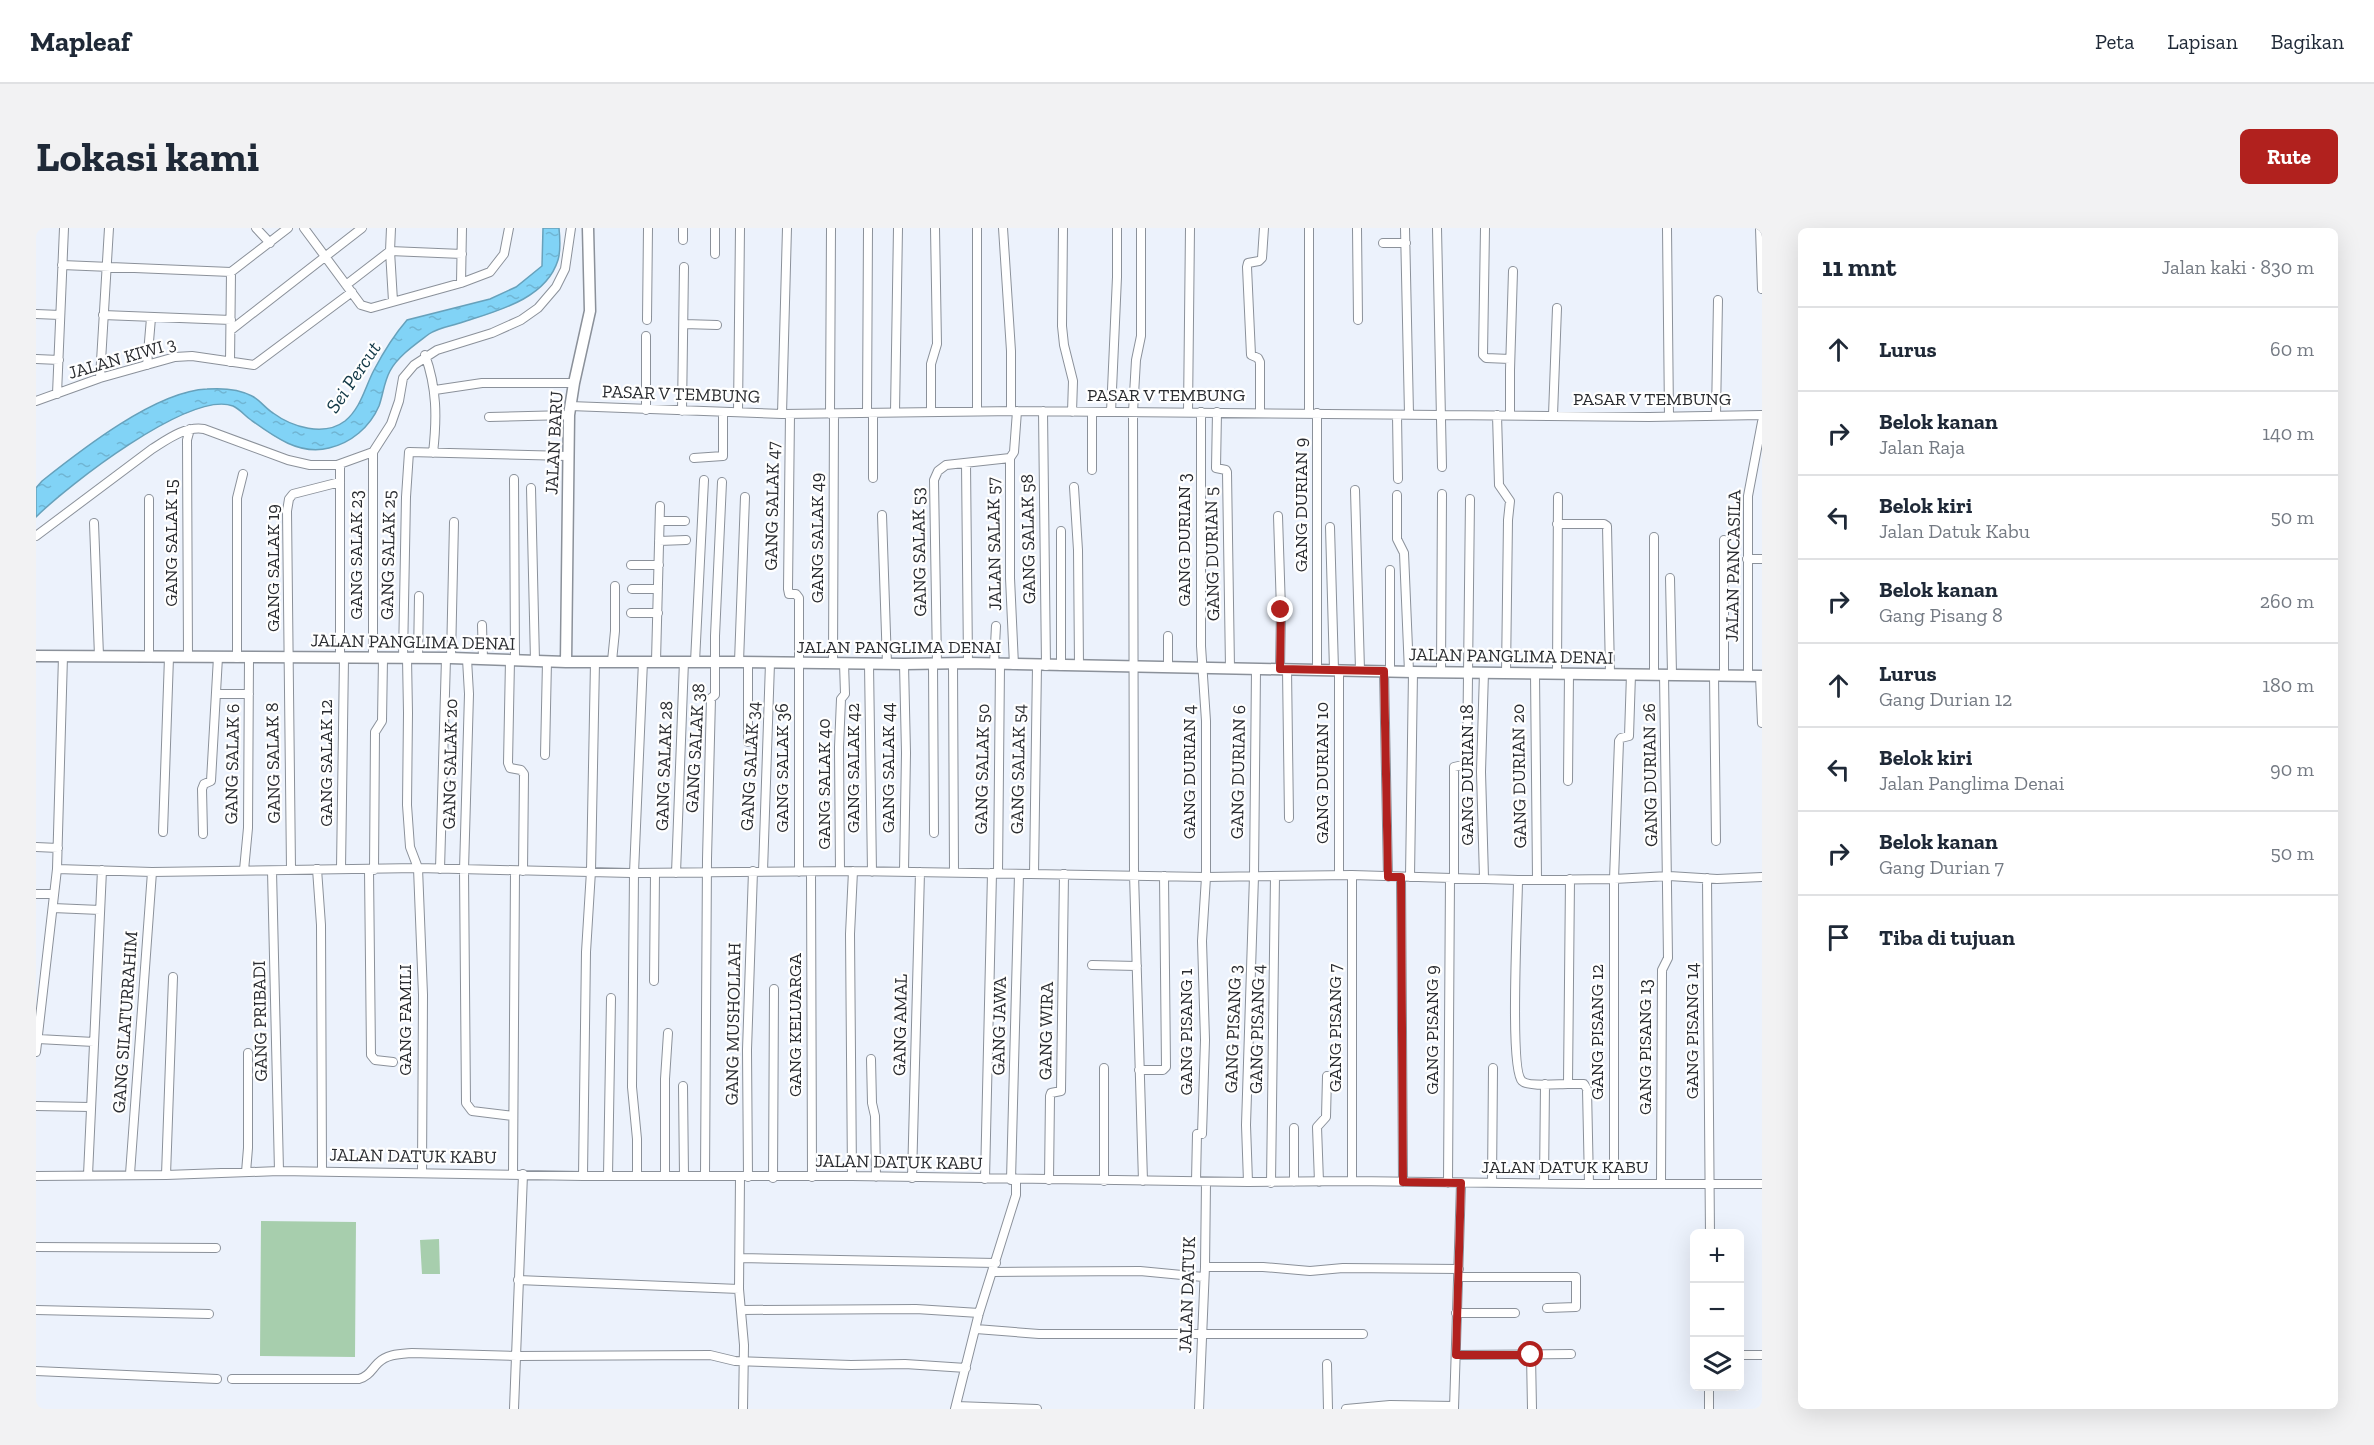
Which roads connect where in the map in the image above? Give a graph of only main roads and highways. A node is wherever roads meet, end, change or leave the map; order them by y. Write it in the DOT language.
graph roads {
  1 [pos="588,228"];
  2 [pos="36,656"];
  3 [pos="566,662"];
  4 [pos="1757,676"];
  1 -- 3 [label="main road, JALAN BARU"];
  2 -- 3 [label="main road, JALAN PANGLIMA DENAI"];
  3 -- 4 [label="main road, JALAN PANGLIMA DENAI"];
}
